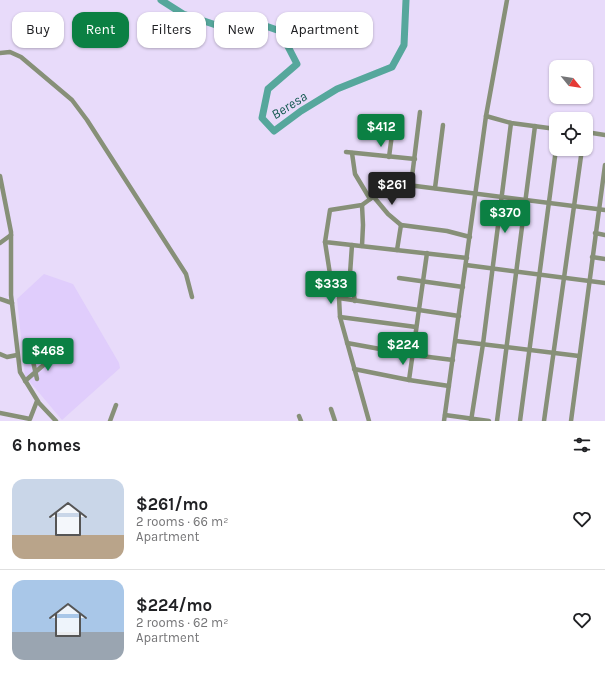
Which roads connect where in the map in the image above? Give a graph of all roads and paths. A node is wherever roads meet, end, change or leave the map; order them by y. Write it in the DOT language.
graph roads {
  1 [pos="507,0"];
  2 [pos="0,53"];
  3 [pos="420,112"];
  4 [pos="486,116"];
  5 [pos="512,123"];
  6 [pos="443,124"];
  7 [pos="393,126"];
  8 [pos="535,126"];
  9 [pos="549,128"];
  10 [pos="593,133"];
  11 [pos="605,134"];
  12 [pos="346,152"];
  13 [pos="352,153"];
  14 [pos="555,156"];
  15 [pos="581,156"];
  16 [pos="389,157"];
  17 [pos="415,159"];
  18 [pos="605,165"];
  19 [pos="0,176"];
  20 [pos="604,183"];
  21 [pos="412,185"];
  22 [pos="435,188"];
  23 [pos="476,194"];
  24 [pos="502,197"];
  25 [pos="2,198"];
  26 [pos="372,198"];
  27 [pos="524,200"];
  28 [pos="549,203"];
  29 [pos="362,205"];
  30 [pos="575,206"];
  31 [pos="598,209"];
  32 [pos="605,210"];
  33 [pos="402,225"];
  34 [pos="595,233"];
  35 [pos="605,234"];
  36 [pos="11,235"];
  37 [pos="470,237"];
  38 [pos="325,242"];
  39 [pos="0,243"];
  40 [pos="352,245"];
  41 [pos="362,246"];
  42 [pos="397,250"];
  43 [pos="427,253"];
  44 [pos="467,258"];
  45 [pos="592,258"];
  46 [pos="605,259"];
  47 [pos="466,265"];
  48 [pos="492,268"];
  49 [pos="516,271"];
  50 [pos="540,274"];
  51 [pos="350,276"];
  52 [pos="399,278"];
  53 [pos="564,278"];
  54 [pos="422,281"];
  55 [pos="589,281"];
  56 [pos="605,284"];
  57 [pos="463,287"];
  58 [pos="192,297"];
  59 [pos="0,299"];
  60 [pos="355,301"];
  61 [pos="12,303"];
  62 [pos="418,310"];
  63 [pos="459,316"];
  64 [pos="340,317"];
  65 [pos="416,327"];
  66 [pos="456,341"];
  67 [pos="347,343"];
  68 [pos="483,344"];
  69 [pos="506,347"];
  70 [pos="27,348"];
  71 [pos="61,350"];
  72 [pos="530,350"];
  73 [pos="553,353"];
  74 [pos="0,354"];
  75 [pos="17,355"];
  76 [pos="412,355"];
  77 [pos="579,356"];
  78 [pos="453,360"];
  79 [pos="354,369"];
  80 [pos="35,372"];
  81 [pos="37,379"];
  82 [pos="409,380"];
  83 [pos="25,381"];
  84 [pos="449,386"];
  85 [pos="37,401"];
  86 [pos="116,404"];
  87 [pos="331,409"];
  88 [pos="0,413"];
  89 [pos="445,415"];
  90 [pos="30,420"];
  91 [pos="471,420"];
  92 [pos="56,421"];
  93 [pos="110,421"];
  94 [pos="335,421"];
  95 [pos="369,421"];
  96 [pos="444,421"];
  97 [pos="489,421"];
  98 [pos="497,421"];
  99 [pos="520,421"];
  100 [pos="544,421"];
  101 [pos="571,421"];
  1 -- 4 [label="street"];
  2 -- 58 [label="street"];
  3 -- 17 [label="street"];
  4 -- 5 [label="street"];
  4 -- 23 [label="street"];
  5 -- 8 [label="street"];
  5 -- 24 [label="street"];
  6 -- 22 [label="street"];
  7 -- 16 [label="street"];
  8 -- 9 [label="street"];
  8 -- 27 [label="street"];
  10 -- 11 [label="street"];
  12 -- 13 [label="street"];
  13 -- 16 [label="street"];
  13 -- 26 [label="street"];
  14 -- 28 [label="street"];
  15 -- 30 [label="street"];
  16 -- 17 [label="street"];
  17 -- 21 [label="street"];
  18 -- 20 [label="street"];
  19 -- 25 [label="street"];
  20 -- 31 [label="street"];
  21 -- 22 [label="street"];
  21 -- 26 [label="street"];
  22 -- 23 [label="street"];
  23 -- 24 [label="street"];
  23 -- 37 [label="street"];
  24 -- 27 [label="street"];
  24 -- 48 [label="street"];
  25 -- 36 [label="street"];
  26 -- 29 [label="street"];
  26 -- 33 [label="street"];
  27 -- 28 [label="street"];
  27 -- 49 [label="street"];
  28 -- 30 [label="street"];
  28 -- 50 [label="street"];
  29 -- 38 [label="street"];
  29 -- 41 [label="street"];
  30 -- 31 [label="street"];
  30 -- 53 [label="street"];
  31 -- 32 [label="street"];
  31 -- 34 [label="street"];
  33 -- 37 [label="street"];
  33 -- 42 [label="street"];
  34 -- 35 [label="street"];
  34 -- 45 [label="street"];
  36 -- 39 [label="street"];
  36 -- 61 [label="street"];
  37 -- 44 [label="street"];
  38 -- 40 [label="street"];
  38 -- 51 [label="street"];
  40 -- 41 [label="street"];
  40 -- 51 [label="street"];
  41 -- 42 [label="street"];
  42 -- 43 [label="street"];
  43 -- 44 [label="street"];
  43 -- 54 [label="street"];
  44 -- 47 [label="street"];
  45 -- 46 [label="street"];
  45 -- 55 [label="street"];
  47 -- 48 [label="street"];
  47 -- 57 [label="street"];
  48 -- 49 [label="street"];
  48 -- 68 [label="street"];
  49 -- 50 [label="street"];
  49 -- 69 [label="street"];
  50 -- 53 [label="street"];
  50 -- 72 [label="street"];
  51 -- 60 [label="street"];
  52 -- 54 [label="street"];
  53 -- 55 [label="street"];
  53 -- 73 [label="street"];
  54 -- 57 [label="street"];
  54 -- 62 [label="street"];
  55 -- 56 [label="street"];
  55 -- 77 [label="street"];
  57 -- 63 [label="street"];
  59 -- 61 [label="street"];
  60 -- 62 [label="street"];
  60 -- 64 [label="street"];
  61 -- 75 [label="street"];
  62 -- 63 [label="street"];
  62 -- 65 [label="street"];
  63 -- 66 [label="street"];
  64 -- 65 [label="street"];
  64 -- 67 [label="street"];
  65 -- 76 [label="street"];
  66 -- 68 [label="street"];
  66 -- 78 [label="street"];
  67 -- 76 [label="street"];
  67 -- 79 [label="street"];
  68 -- 69 [label="street"];
  68 -- 91 [label="street"];
  69 -- 72 [label="street"];
  69 -- 98 [label="street"];
  70 -- 80 [label="street"];
  71 -- 80 [label="street"];
  72 -- 73 [label="street"];
  72 -- 99 [label="street"];
  73 -- 77 [label="street"];
  73 -- 100 [label="street"];
  74 -- 75 [label="street"];
  75 -- 83 [label="street"];
  76 -- 78 [label="street"];
  76 -- 82 [label="street"];
  77 -- 101 [label="street"];
  78 -- 84 [label="street"];
  79 -- 82 [label="street"];
  79 -- 95 [label="street"];
  80 -- 81 [label="street"];
  80 -- 83 [label="street"];
  82 -- 84 [label="street"];
  83 -- 85 [label="street"];
  84 -- 89 [label="street"];
  85 -- 90 [label="street"];
  85 -- 92 [label="street"];
  86 -- 93 [label="street"];
  87 -- 94 [label="street"];
  88 -- 90 [label="street"];
  89 -- 91 [label="street"];
  89 -- 96 [label="street"];
  91 -- 97 [label="street"];
}
